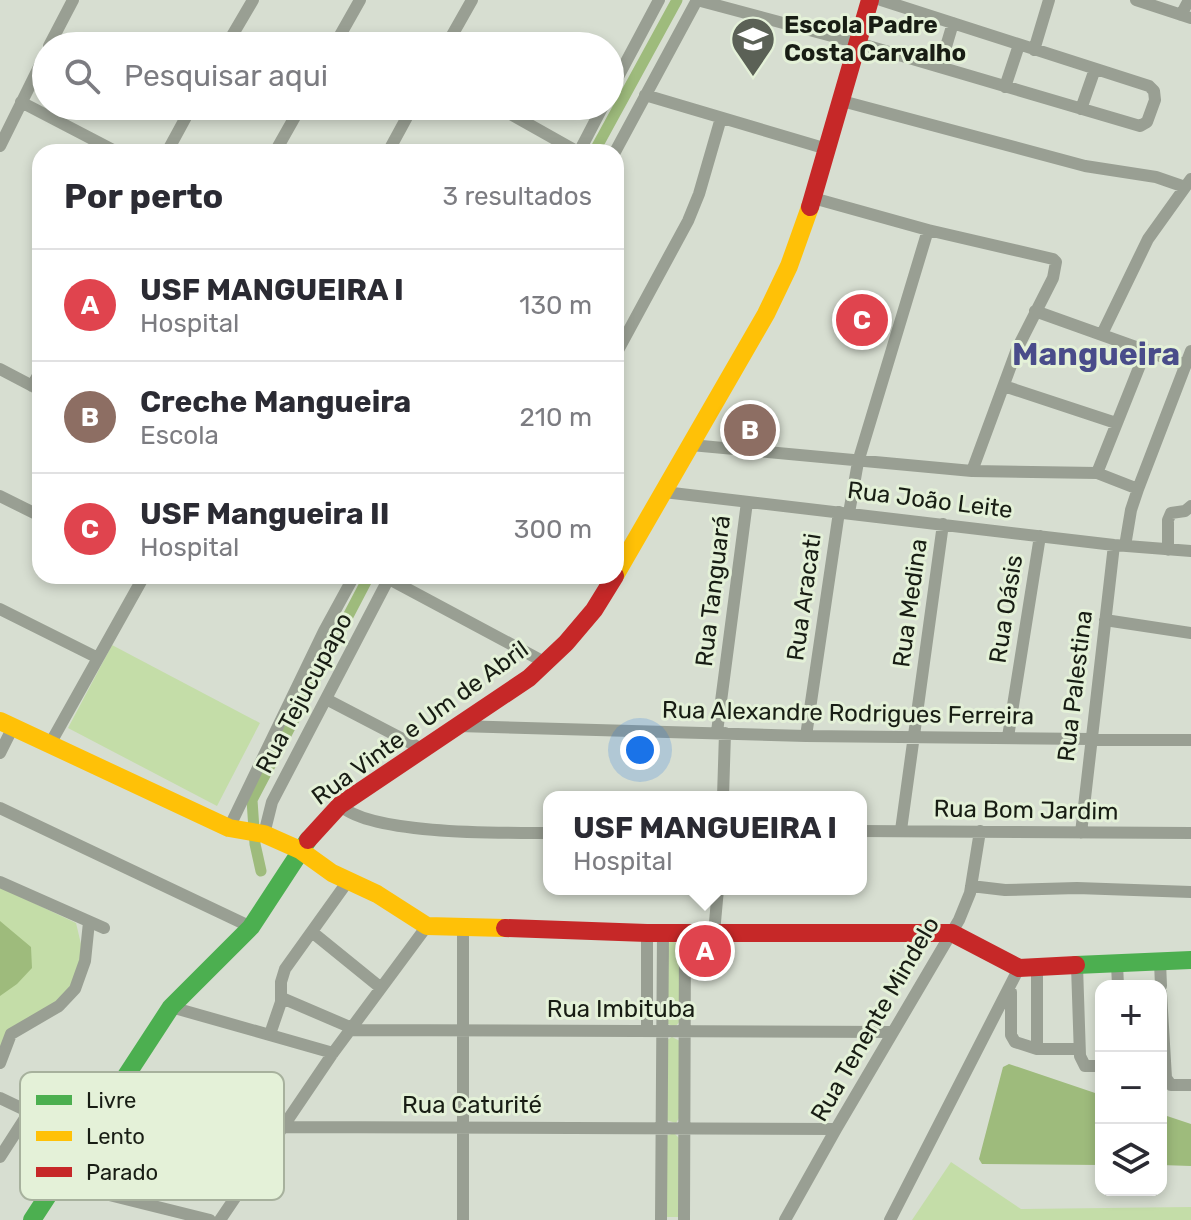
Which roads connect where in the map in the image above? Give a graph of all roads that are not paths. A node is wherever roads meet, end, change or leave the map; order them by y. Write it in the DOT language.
graph roads {
  1 [pos="73,0"];
  2 [pos="253,0"];
  3 [pos="360,0"];
  4 [pos="472,0"];
  5 [pos="659,0"];
  6 [pos="697,0"];
  7 [pos="870,0"];
  8 [pos="881,0"];
  9 [pos="1049,0"];
  10 [pos="1136,0"];
  11 [pos="1189,0"];
  12 [pos="1186,17"];
  13 [pos="953,23"];
  14 [pos="56,32"];
  15 [pos="234,32"];
  16 [pos="342,32"];
  17 [pos="454,32"];
  18 [pos="858,43"];
  19 [pos="1019,45"];
  20 [pos="1034,50"];
  21 [pos="624,66"];
  22 [pos="940,67"];
  23 [pos="1095,69"];
  24 [pos="32,80"];
  25 [pos="1005,87"];
  26 [pos="645,95"];
  27 [pos="842,101"];
  28 [pos="21,102"];
  29 [pos="32,108"];
  30 [pos="1081,109"];
  31 [pos="721,118"];
  32 [pos="56,120"];
  33 [pos="184,120"];
  34 [pos="293,120"];
  35 [pos="405,120"];
  36 [pos="521,120"];
  37 [pos="595,120"];
  38 [pos="102,144"];
  39 [pos="171,144"];
  40 [pos="280,144"];
  41 [pos="392,144"];
  42 [pos="564,144"];
  43 [pos="582,144"];
  44 [pos="619,144"];
  45 [pos="0,146"];
  46 [pos="827,149"];
  47 [pos="1188,183"];
  48 [pos="813,198"];
  49 [pos="928,230"];
  50 [pos="1035,311"];
  51 [pos="1102,334"];
  52 [pos="624,339"];
  53 [pos="1146,350"];
  54 [pos="1191,351"];
  55 [pos="1186,365"];
  56 [pos="0,369"];
  57 [pos="32,386"];
  58 [pos="1004,386"];
  59 [pos="1116,423"];
  60 [pos="691,445"];
  61 [pos="858,462"];
  62 [pos="972,471"];
  63 [pos="1097,473"];
  64 [pos="1138,489"];
  65 [pos="664,492"];
  66 [pos="0,496"];
  67 [pos="747,502"];
  68 [pos="1191,506"];
  69 [pos="32,512"];
  70 [pos="844,512"];
  71 [pos="943,524"];
  72 [pos="1040,536"];
  73 [pos="1120,546"];
  74 [pos="1168,550"];
  75 [pos="1191,551"];
  76 [pos="624,557"];
  77 [pos="140,584"];
  78 [pos="347,584"];
  79 [pos="387,584"];
  80 [pos="401,584"];
  81 [pos="609,584"];
  82 [pos="0,609"];
  83 [pos="1105,620"];
  84 [pos="1191,633"];
  85 [pos="98,658"];
  86 [pos="546,663"];
  87 [pos="326,699"];
  88 [pos="497,701"];
  89 [pos="6,724"];
  90 [pos="456,726"];
  91 [pos="505,728"];
  92 [pos="721,733"];
  93 [pos="806,736"];
  94 [pos="913,736"];
  95 [pos="1008,737"];
  96 [pos="1091,739"];
  97 [pos="1191,740"];
  98 [pos="50,744"];
  99 [pos="422,749"];
  100 [pos="0,753"];
  101 [pos="723,791"];
  102 [pos="340,805"];
  103 [pos="0,808"];
  104 [pos="901,830"];
  105 [pos="249,831"];
  106 [pos="867,831"];
  107 [pos="980,831"];
  108 [pos="543,833"];
  109 [pos="1081,833"];
  110 [pos="1191,833"];
  111 [pos="300,850"];
  112 [pos="348,881"];
  113 [pos="0,882"];
  114 [pos="971,886"];
  115 [pos="1191,892"];
  116 [pos="717,895"];
  117 [pos="89,922"];
  118 [pos="427,926"];
  119 [pos="251,927"];
  120 [pos="104,928"];
  121 [pos="463,928"];
  122 [pos="312,932"];
  123 [pos="655,933"];
  124 [pos="685,933"];
  125 [pos="714,933"];
  126 [pos="952,933"];
  127 [pos="1191,960"];
  128 [pos="1160,962"];
  129 [pos="1117,964"];
  130 [pos="1077,966"];
  131 [pos="1028,968"];
  132 [pos="1118,980"];
  133 [pos="1161,980"];
  134 [pos="1011,986"];
  135 [pos="381,988"];
  136 [pos="282,998"];
  137 [pos="171,1007"];
  138 [pos="351,1029"];
  139 [pos="463,1031"];
  140 [pos="647,1031"];
  141 [pos="662,1031"];
  142 [pos="684,1031"];
  143 [pos="893,1032"];
  144 [pos="270,1034"];
  145 [pos="1037,1049"];
  146 [pos="1079,1049"];
  147 [pos="333,1053"];
  148 [pos="0,1063"];
  149 [pos="1095,1065"];
  150 [pos="128,1072"];
  151 [pos="1167,1080"];
  152 [pos="1191,1085"];
  153 [pos="0,1098"];
  154 [pos="20,1108"];
  155 [pos="20,1126"];
  156 [pos="284,1126"];
  157 [pos="463,1126"];
  158 [pos="284,1127"];
  159 [pos="661,1127"];
  160 [pos="683,1127"];
  161 [pos="836,1129"];
  162 [pos="0,1157"];
  163 [pos="45,1200"];
  164 [pos="129,1200"];
  165 [pos="234,1200"];
  166 [pos="32,1220"];
  167 [pos="210,1220"];
  168 [pos="220,1220"];
  169 [pos="463,1220"];
  170 [pos="661,1220"];
  171 [pos="684,1220"];
  172 [pos="785,1220"];
  173 [pos="890,1220"];
  1 -- 14 [label="street"];
  2 -- 15 [label="street"];
  3 -- 16 [label="street"];
  4 -- 17 [label="street"];
  5 -- 21 [label="street"];
  6 -- 18 [label="street"];
  6 -- 26 [label="street"];
  7 -- 18 [label="main road, Rua Vinte e Um de Abril"];
  8 -- 13 [label="street"];
  9 -- 20 [label="street"];
  10 -- 12 [label="street"];
  11 -- 12 [label="street"];
  13 -- 19 [label="street"];
  13 -- 22 [label="street"];
  18 -- 22 [label="street"];
  18 -- 27 [label="main road, Rua Vinte e Um de Abril"];
  19 -- 20 [label="street"];
  19 -- 25 [label="street"];
  20 -- 23 [label="street"];
  22 -- 25 [label="street"];
  23 -- 30 [label="street"];
  23 -- 30 [label="street"];
  24 -- 28 [label="street"];
  25 -- 30 [label="street"];
  26 -- 31 [label="street"];
  26 -- 44 [label="street"];
  27 -- 46 [label="main road, Rua Vinte e Um de Abril"];
  27 -- 47 [label="street"];
  28 -- 29 [label="street"];
  28 -- 45 [label="street"];
  31 -- 46 [label="street"];
  31 -- 52 [label="street"];
  32 -- 38 [label="street"];
  33 -- 39 [label="street"];
  34 -- 40 [label="street"];
  35 -- 41 [label="street"];
  36 -- 42 [label="street"];
  37 -- 43 [label="street"];
  46 -- 48 [label="main road, Rua Vinte e Um de Abril"];
  47 -- 51 [label="street"];
  48 -- 49 [label="street"];
  48 -- 60 [label="main road, Rua Vinte e Um de Abril"];
  49 -- 50 [label="street"];
  49 -- 61 [label="street, Rua Aracati"];
  50 -- 51 [label="street"];
  50 -- 58 [label="street"];
  51 -- 53 [label="street"];
  53 -- 55 [label="street"];
  53 -- 59 [label="street"];
  54 -- 55 [label="street, Rua Palestina"];
  55 -- 64 [label="street, Rua Palestina"];
  56 -- 57 [label="street"];
  58 -- 59 [label="street"];
  58 -- 62 [label="street"];
  59 -- 63 [label="street"];
  60 -- 61 [label="street"];
  60 -- 65 [label="main road, Rua Vinte e Um de Abril"];
  61 -- 62 [label="street"];
  61 -- 70 [label="street, Rua Aracati"];
  62 -- 63 [label="street"];
  63 -- 64 [label="street"];
  64 -- 73 [label="street, Rua Palestina"];
  65 -- 67 [label="street, Rua João Leite"];
  65 -- 76 [label="main road, Rua Vinte e Um de Abril"];
  66 -- 69 [label="street"];
  67 -- 70 [label="street, Rua João Leite"];
  67 -- 92 [label="street, Rua Tanguará"];
  68 -- 74 [label="street"];
  70 -- 71 [label="street, Rua João Leite"];
  70 -- 93 [label="street, Rua Aracati"];
  71 -- 72 [label="street, Rua João Leite"];
  71 -- 94 [label="street, Rua Medina"];
  72 -- 73 [label="street, Rua João Leite"];
  72 -- 95 [label="street, Rua Oásis"];
  73 -- 74 [label="street, Rua João Leite"];
  73 -- 83 [label="street, Rua Palestina"];
  74 -- 75 [label="street, Rua João Leite"];
  77 -- 85 [label="street"];
  78 -- 105 [label="street, Rua Tejucupapo"];
  79 -- 87 [label="street, Rua Tejucupapo"];
  80 -- 86 [label="street"];
  81 -- 86 [label="main road, Rua Vinte e Um de Abril"];
  82 -- 85 [label="street"];
  83 -- 84 [label="street"];
  83 -- 96 [label="street, Rua Palestina"];
  85 -- 98 [label="street"];
  86 -- 88 [label="main road, Rua Vinte e Um de Abril"];
  87 -- 99 [label="street"];
  87 -- 105 [label="street, Rua Tejucupapo"];
  88 -- 90 [label="main road, Rua Vinte e Um de Abril"];
  88 -- 91 [label="street"];
  89 -- 98 [label="main road"];
  89 -- 100 [label="street"];
  90 -- 91 [label="street, Rua Alexandre Rodrigues Ferreira"];
  90 -- 99 [label="main road, Rua Vinte e Um de Abril"];
  91 -- 92 [label="street, Rua Alexandre Rodrigues Ferreira"];
  92 -- 93 [label="street, Rua Alexandre Rodrigues Ferreira"];
  92 -- 101 [label="street, Rua Tanguará"];
  93 -- 94 [label="street, Rua Alexandre Rodrigues Ferreira"];
  94 -- 95 [label="street, Rua Alexandre Rodrigues Ferreira"];
  94 -- 104 [label="street, Rua Medina"];
  95 -- 96 [label="street, Rua Alexandre Rodrigues Ferreira"];
  96 -- 97 [label="street, Rua Alexandre Rodrigues Ferreira"];
  96 -- 109 [label="street, Rua Palestina"];
  98 -- 105 [label="main road"];
  99 -- 102 [label="main road, Rua Vinte e Um de Abril"];
  102 -- 108 [label="street"];
  102 -- 111 [label="main road, Rua Vinte e Um de Abril"];
  103 -- 119 [label="street"];
  104 -- 106 [label="street, Rua Bom Jardim"];
  104 -- 107 [label="street, Rua Bom Jardim"];
  105 -- 111 [label="main road"];
  107 -- 109 [label="street, Rua Bom Jardim"];
  107 -- 114 [label="street, Rua Tenente Mindelo"];
  109 -- 110 [label="street, Rua Bom Jardim"];
  111 -- 112 [label="main road"];
  111 -- 119 [label="main road, Rua Vinte e Um de Abril"];
  112 -- 118 [label="main road"];
  112 -- 122 [label="street"];
  113 -- 117 [label="street"];
  114 -- 115 [label="street"];
  114 -- 126 [label="street, Rua Tenente Mindelo"];
  116 -- 125 [label="street"];
  117 -- 120 [label="street"];
  117 -- 148 [label="street"];
  118 -- 121 [label="main road"];
  118 -- 135 [label="street"];
  119 -- 137 [label="main road, Rua Vinte e Um de Abril"];
  121 -- 123 [label="main road"];
  121 -- 139 [label="street"];
  122 -- 135 [label="street"];
  122 -- 136 [label="street"];
  123 -- 124 [label="main road"];
  123 -- 140 [label="street"];
  123 -- 141 [label="street"];
  124 -- 125 [label="main road"];
  124 -- 142 [label="street"];
  125 -- 126 [label="main road"];
  126 -- 131 [label="main road"];
  126 -- 143 [label="street, Rua Tenente Mindelo"];
  127 -- 128 [label="main road"];
  128 -- 129 [label="main road"];
  128 -- 133 [label="street"];
  129 -- 130 [label="main road"];
  129 -- 132 [label="street"];
  130 -- 131 [label="main road"];
  130 -- 146 [label="street"];
  131 -- 134 [label="street"];
  131 -- 145 [label="street"];
  134 -- 145 [label="street"];
  134 -- 173 [label="street"];
  135 -- 138 [label="street"];
  136 -- 138 [label="street"];
  136 -- 144 [label="street"];
  137 -- 144 [label="street"];
  137 -- 150 [label="main road, Rua Vinte e Um de Abril"];
  138 -- 139 [label="street, Rua Imbituba"];
  138 -- 147 [label="street"];
  139 -- 140 [label="street, Rua Imbituba"];
  139 -- 157 [label="street"];
  140 -- 141 [label="street, Rua Imbituba"];
  141 -- 142 [label="street, Rua Imbituba"];
  141 -- 159 [label="street"];
  142 -- 143 [label="street, Rua Imbituba"];
  142 -- 160 [label="street"];
  143 -- 161 [label="street, Rua Tenente Mindelo"];
  144 -- 147 [label="street"];
  145 -- 146 [label="street"];
  146 -- 149 [label="street"];
  147 -- 156 [label="street"];
  151 -- 152 [label="street"];
  153 -- 154 [label="street"];
  155 -- 162 [label="street"];
  157 -- 158 [label="street, Rua Caturité"];
  157 -- 159 [label="street, Rua Caturité"];
  157 -- 169 [label="street"];
  159 -- 160 [label="street, Rua Caturité"];
  159 -- 170 [label="street"];
  160 -- 161 [label="street"];
  160 -- 171 [label="street"];
  161 -- 172 [label="street, Rua Tenente Mindelo"];
  163 -- 166 [label="main road, Rua Vinte e Um de Abril"];
  164 -- 167 [label="street"];
  165 -- 168 [label="street"];
}
